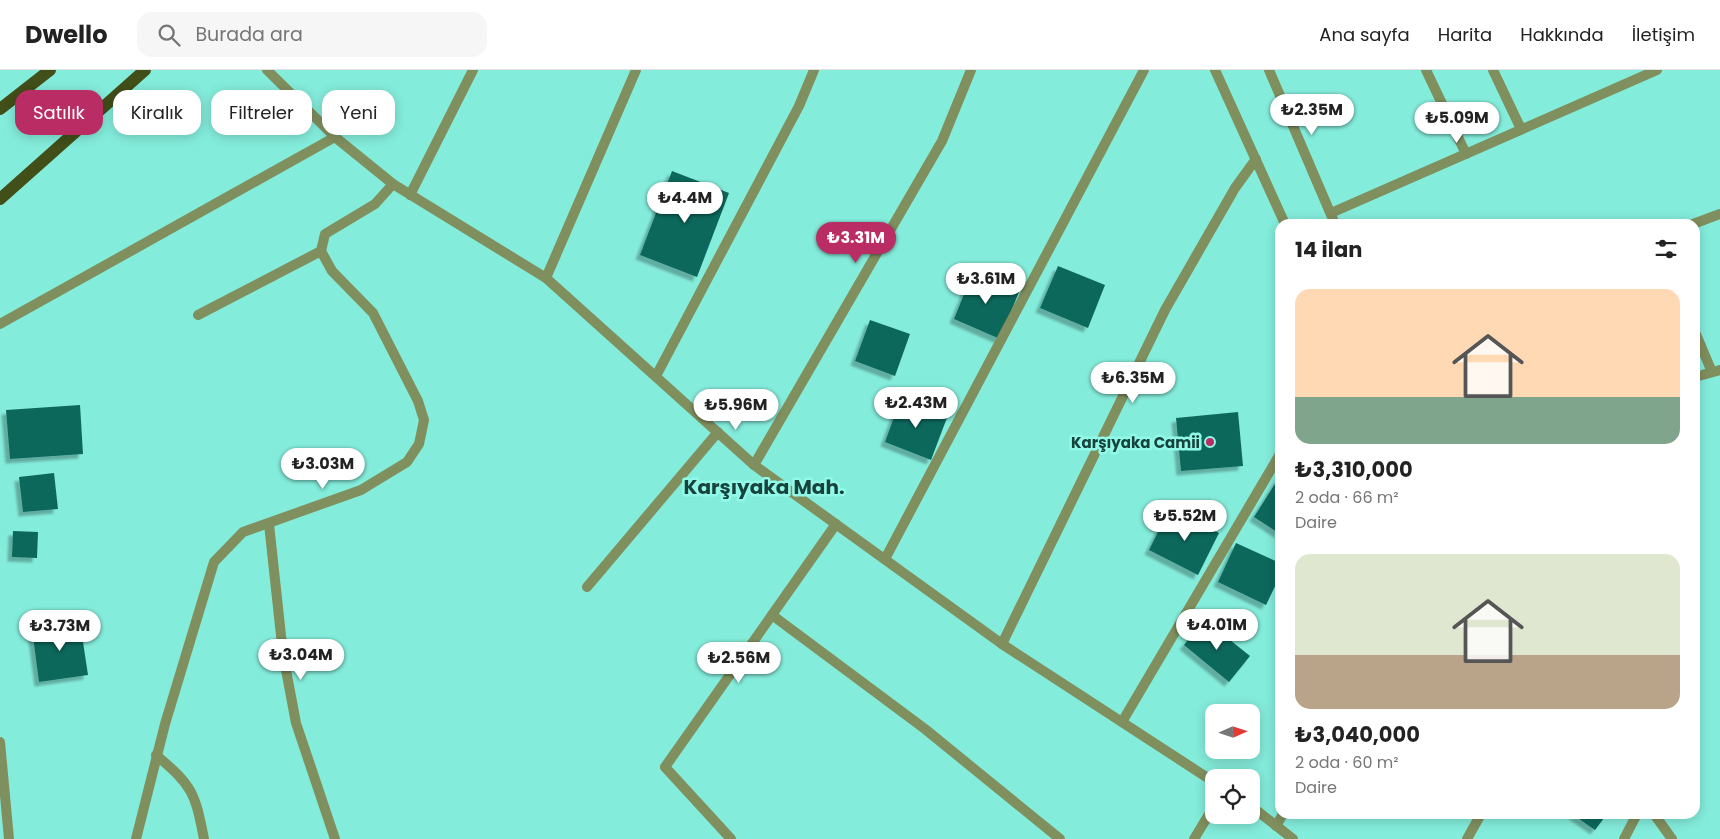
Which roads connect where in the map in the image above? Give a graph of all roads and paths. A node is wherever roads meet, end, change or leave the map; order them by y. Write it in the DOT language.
graph roads {
  1 [pos="50,70"];
  2 [pos="145,70"];
  3 [pos="267,70"];
  4 [pos="473,70"];
  5 [pos="636,70"];
  6 [pos="814,70"];
  7 [pos="971,70"];
  8 [pos="1144,70"];
  9 [pos="1215,70"];
  10 [pos="1269,70"];
  11 [pos="1426,70"];
  12 [pos="1493,70"];
  13 [pos="1657,70"];
  14 [pos="0,109"];
  15 [pos="1521,129"];
  16 [pos="335,137"];
  17 [pos="1466,154"];
  18 [pos="1256,159"];
  19 [pos="393,184"];
  20 [pos="410,195"];
  21 [pos="0,199"];
  22 [pos="1331,213"];
  23 [pos="1720,214"];
  24 [pos="1283,219"];
  25 [pos="1333,219"];
  26 [pos="1700,221"];
  27 [pos="321,251"];
  28 [pos="546,278"];
  29 [pos="198,315"];
  30 [pos="0,324"];
  31 [pos="1700,341"];
  32 [pos="1716,371"];
  33 [pos="656,376"];
  34 [pos="1700,376"];
  35 [pos="718,432"];
  36 [pos="1275,462"];
  37 [pos="754,465"];
  38 [pos="268,524"];
  39 [pos="836,524"];
  40 [pos="885,559"];
  41 [pos="587,587"];
  42 [pos="772,615"];
  43 [pos="1002,644"];
  44 [pos="1122,722"];
  45 [pos="0,742"];
  46 [pos="156,755"];
  47 [pos="1205,776"];
  48 [pos="1260,813"];
  49 [pos="1280,819"];
  50 [pos="1478,819"];
  51 [pos="1634,819"];
  52 [pos="1658,819"];
  53 [pos="1205,821"];
  54 [pos="1276,826"];
  55 [pos="8,839"];
  56 [pos="136,839"];
  57 [pos="204,839"];
  58 [pos="335,839"];
  59 [pos="731,839"];
  60 [pos="1060,839"];
  61 [pos="1194,839"];
  62 [pos="1293,839"];
  63 [pos="1467,839"];
  64 [pos="1624,839"];
  65 [pos="1672,839"];
  1 -- 14 [label="main road"];
  2 -- 21 [label="main road"];
  3 -- 16 [label="street"];
  4 -- 20 [label="street"];
  5 -- 28 [label="street"];
  6 -- 33 [label="street"];
  7 -- 37 [label="street"];
  8 -- 40 [label="street"];
  9 -- 18 [label="street"];
  10 -- 22 [label="street"];
  11 -- 17 [label="street"];
  12 -- 15 [label="street"];
  13 -- 15 [label="street"];
  15 -- 17 [label="street"];
  16 -- 19 [label="street"];
  16 -- 30 [label="street"];
  17 -- 22 [label="street"];
  18 -- 24 [label="street"];
  18 -- 43 [label="street"];
  19 -- 20 [label="street"];
  19 -- 27 [label="street"];
  20 -- 28 [label="street"];
  22 -- 25 [label="street"];
  23 -- 26 [label="street"];
  27 -- 29 [label="street"];
  27 -- 38 [label="street"];
  28 -- 33 [label="street"];
  31 -- 32 [label="street"];
  32 -- 34 [label="street"];
  33 -- 35 [label="street"];
  35 -- 37 [label="street"];
  35 -- 41 [label="street"];
  36 -- 44 [label="street"];
  37 -- 39 [label="street"];
  38 -- 46 [label="street"];
  38 -- 58 [label="street"];
  39 -- 40 [label="street"];
  39 -- 42 [label="street"];
  40 -- 43 [label="street"];
  42 -- 59 [label="street"];
  42 -- 60 [label="street"];
  43 -- 44 [label="street"];
  44 -- 47 [label="street"];
  45 -- 55 [label="street"];
  46 -- 56 [label="street"];
  46 -- 57 [label="street"];
  48 -- 54 [label="street"];
  49 -- 54 [label="street"];
  50 -- 63 [label="street"];
  51 -- 64 [label="street"];
  52 -- 65 [label="street"];
  53 -- 61 [label="street"];
  54 -- 62 [label="street"];
}
